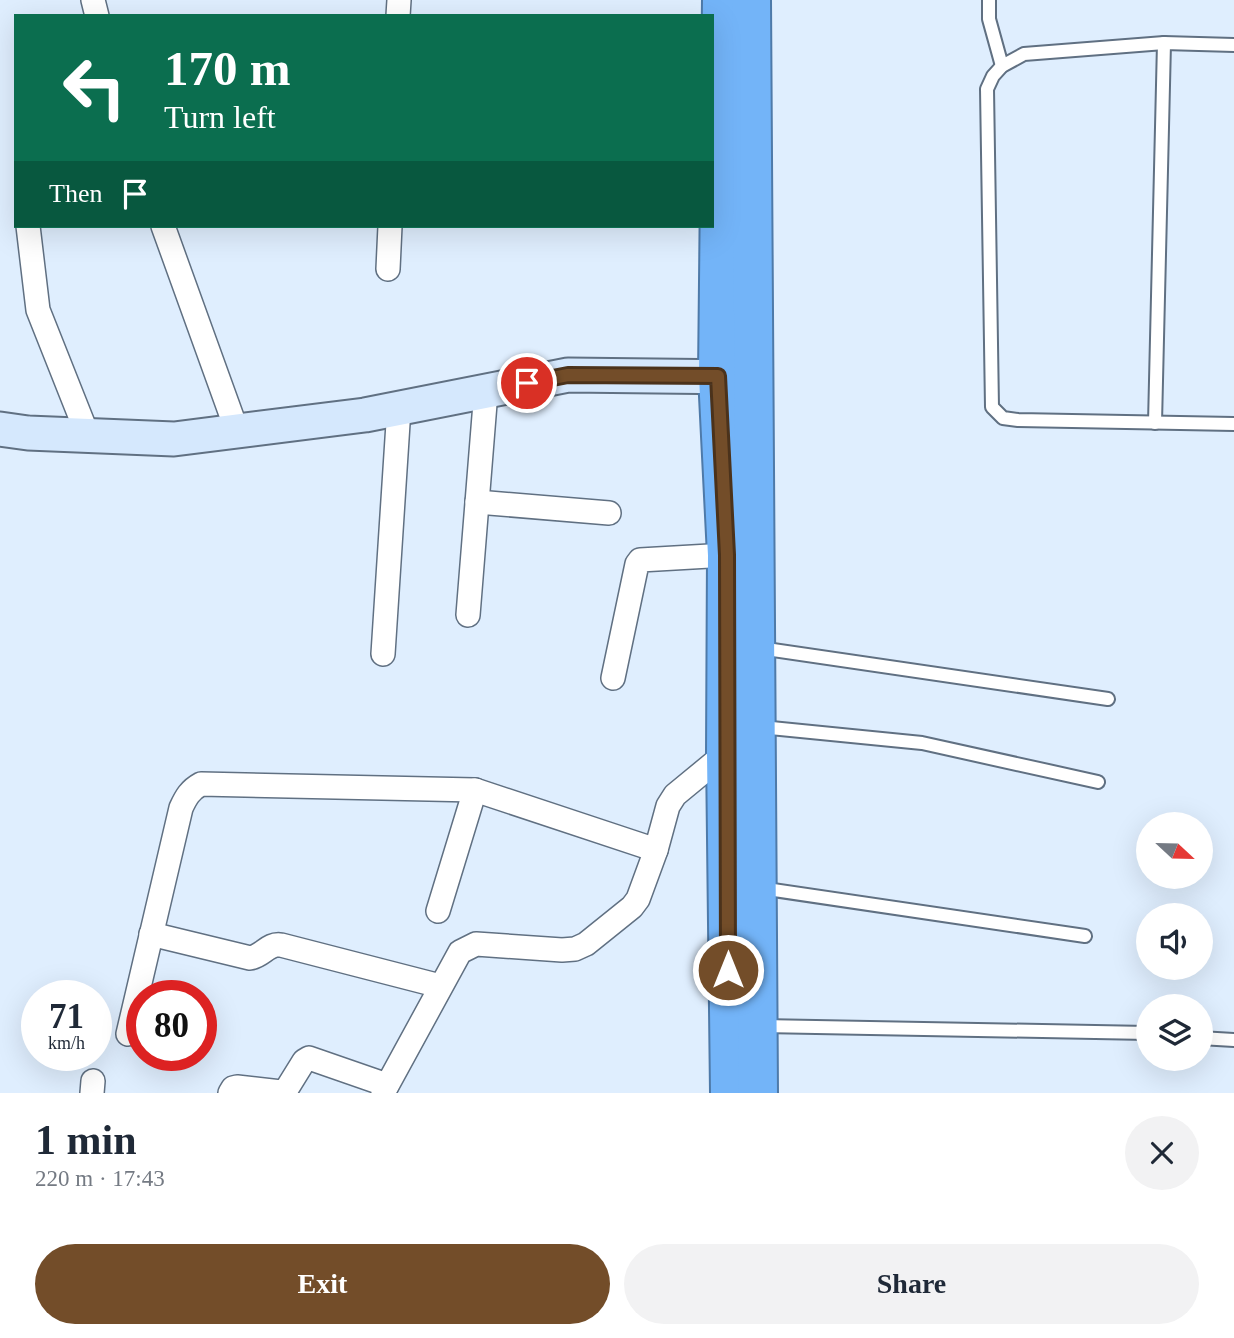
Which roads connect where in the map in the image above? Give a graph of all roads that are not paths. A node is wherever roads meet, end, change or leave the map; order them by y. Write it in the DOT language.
graph roads {
  1 [pos="722,0"];
  2 [pos="751,0"];
  3 [pos="989,0"];
  4 [pos="1164,43"];
  5 [pos="1234,45"];
  6 [pos="1002,66"];
  7 [pos="28,228"];
  8 [pos="164,228"];
  9 [pos="390,228"];
  10 [pos="388,269"];
  11 [pos="736,377"];
  12 [pos="486,391"];
  13 [pos="399,408"];
  14 [pos="2,423"];
  15 [pos="1155,423"];
  16 [pos="1234,424"];
  17 [pos="237,431"];
  18 [pos="88,436"];
  19 [pos="477,502"];
  20 [pos="609,513"];
  21 [pos="727,555"];
  22 [pos="468,615"];
  23 [pos="755,648"];
  24 [pos="383,654"];
  25 [pos="613,678"];
  26 [pos="1108,699"];
  27 [pos="756,727"];
  28 [pos="726,753"];
  29 [pos="1098,782"];
  30 [pos="475,790"];
  31 [pos="656,850"];
  32 [pos="757,888"];
  33 [pos="438,911"];
  34 [pos="151,934"];
  35 [pos="1085,936"];
  36 [pos="140,980"];
  37 [pos="440,986"];
  38 [pos="743,1025"];
  39 [pos="1136,1033"];
  40 [pos="1213,1039"];
  41 [pos="1234,1040"];
  42 [pos="385,1089"];
  43 [pos="230,1093"];
  44 [pos="730,1093"];
  45 [pos="758,1093"];
  1 -- 11 [label="highway"];
  2 -- 11 [label="highway"];
  3 -- 6 [label="lane"];
  4 -- 5 [label="lane"];
  4 -- 6 [label="lane"];
  4 -- 15 [label="lane"];
  6 -- 15 [label="lane"];
  7 -- 18 [label="street"];
  8 -- 17 [label="street"];
  9 -- 10 [label="street"];
  11 -- 12 [label="street"];
  11 -- 21 [label="highway"];
  11 -- 23 [label="highway"];
  12 -- 13 [label="street"];
  12 -- 19 [label="street"];
  13 -- 17 [label="street"];
  13 -- 24 [label="street"];
  14 -- 18 [label="street"];
  15 -- 16 [label="lane"];
  17 -- 18 [label="street"];
  19 -- 20 [label="street"];
  19 -- 22 [label="street"];
  21 -- 25 [label="street"];
  21 -- 28 [label="highway"];
  23 -- 26 [label="lane"];
  23 -- 27 [label="highway"];
  27 -- 29 [label="lane"];
  27 -- 32 [label="highway"];
  28 -- 31 [label="street"];
  28 -- 38 [label="highway"];
  30 -- 31 [label="street"];
  30 -- 33 [label="street"];
  30 -- 34 [label="street"];
  31 -- 37 [label="street"];
  32 -- 35 [label="lane"];
  32 -- 38 [label="highway"];
  34 -- 36 [label="street"];
  34 -- 37 [label="street"];
  37 -- 42 [label="street"];
  38 -- 39 [label="lane"];
  38 -- 44 [label="highway"];
  38 -- 45 [label="highway"];
  40 -- 41 [label="lane"];
  42 -- 43 [label="street"];
}
